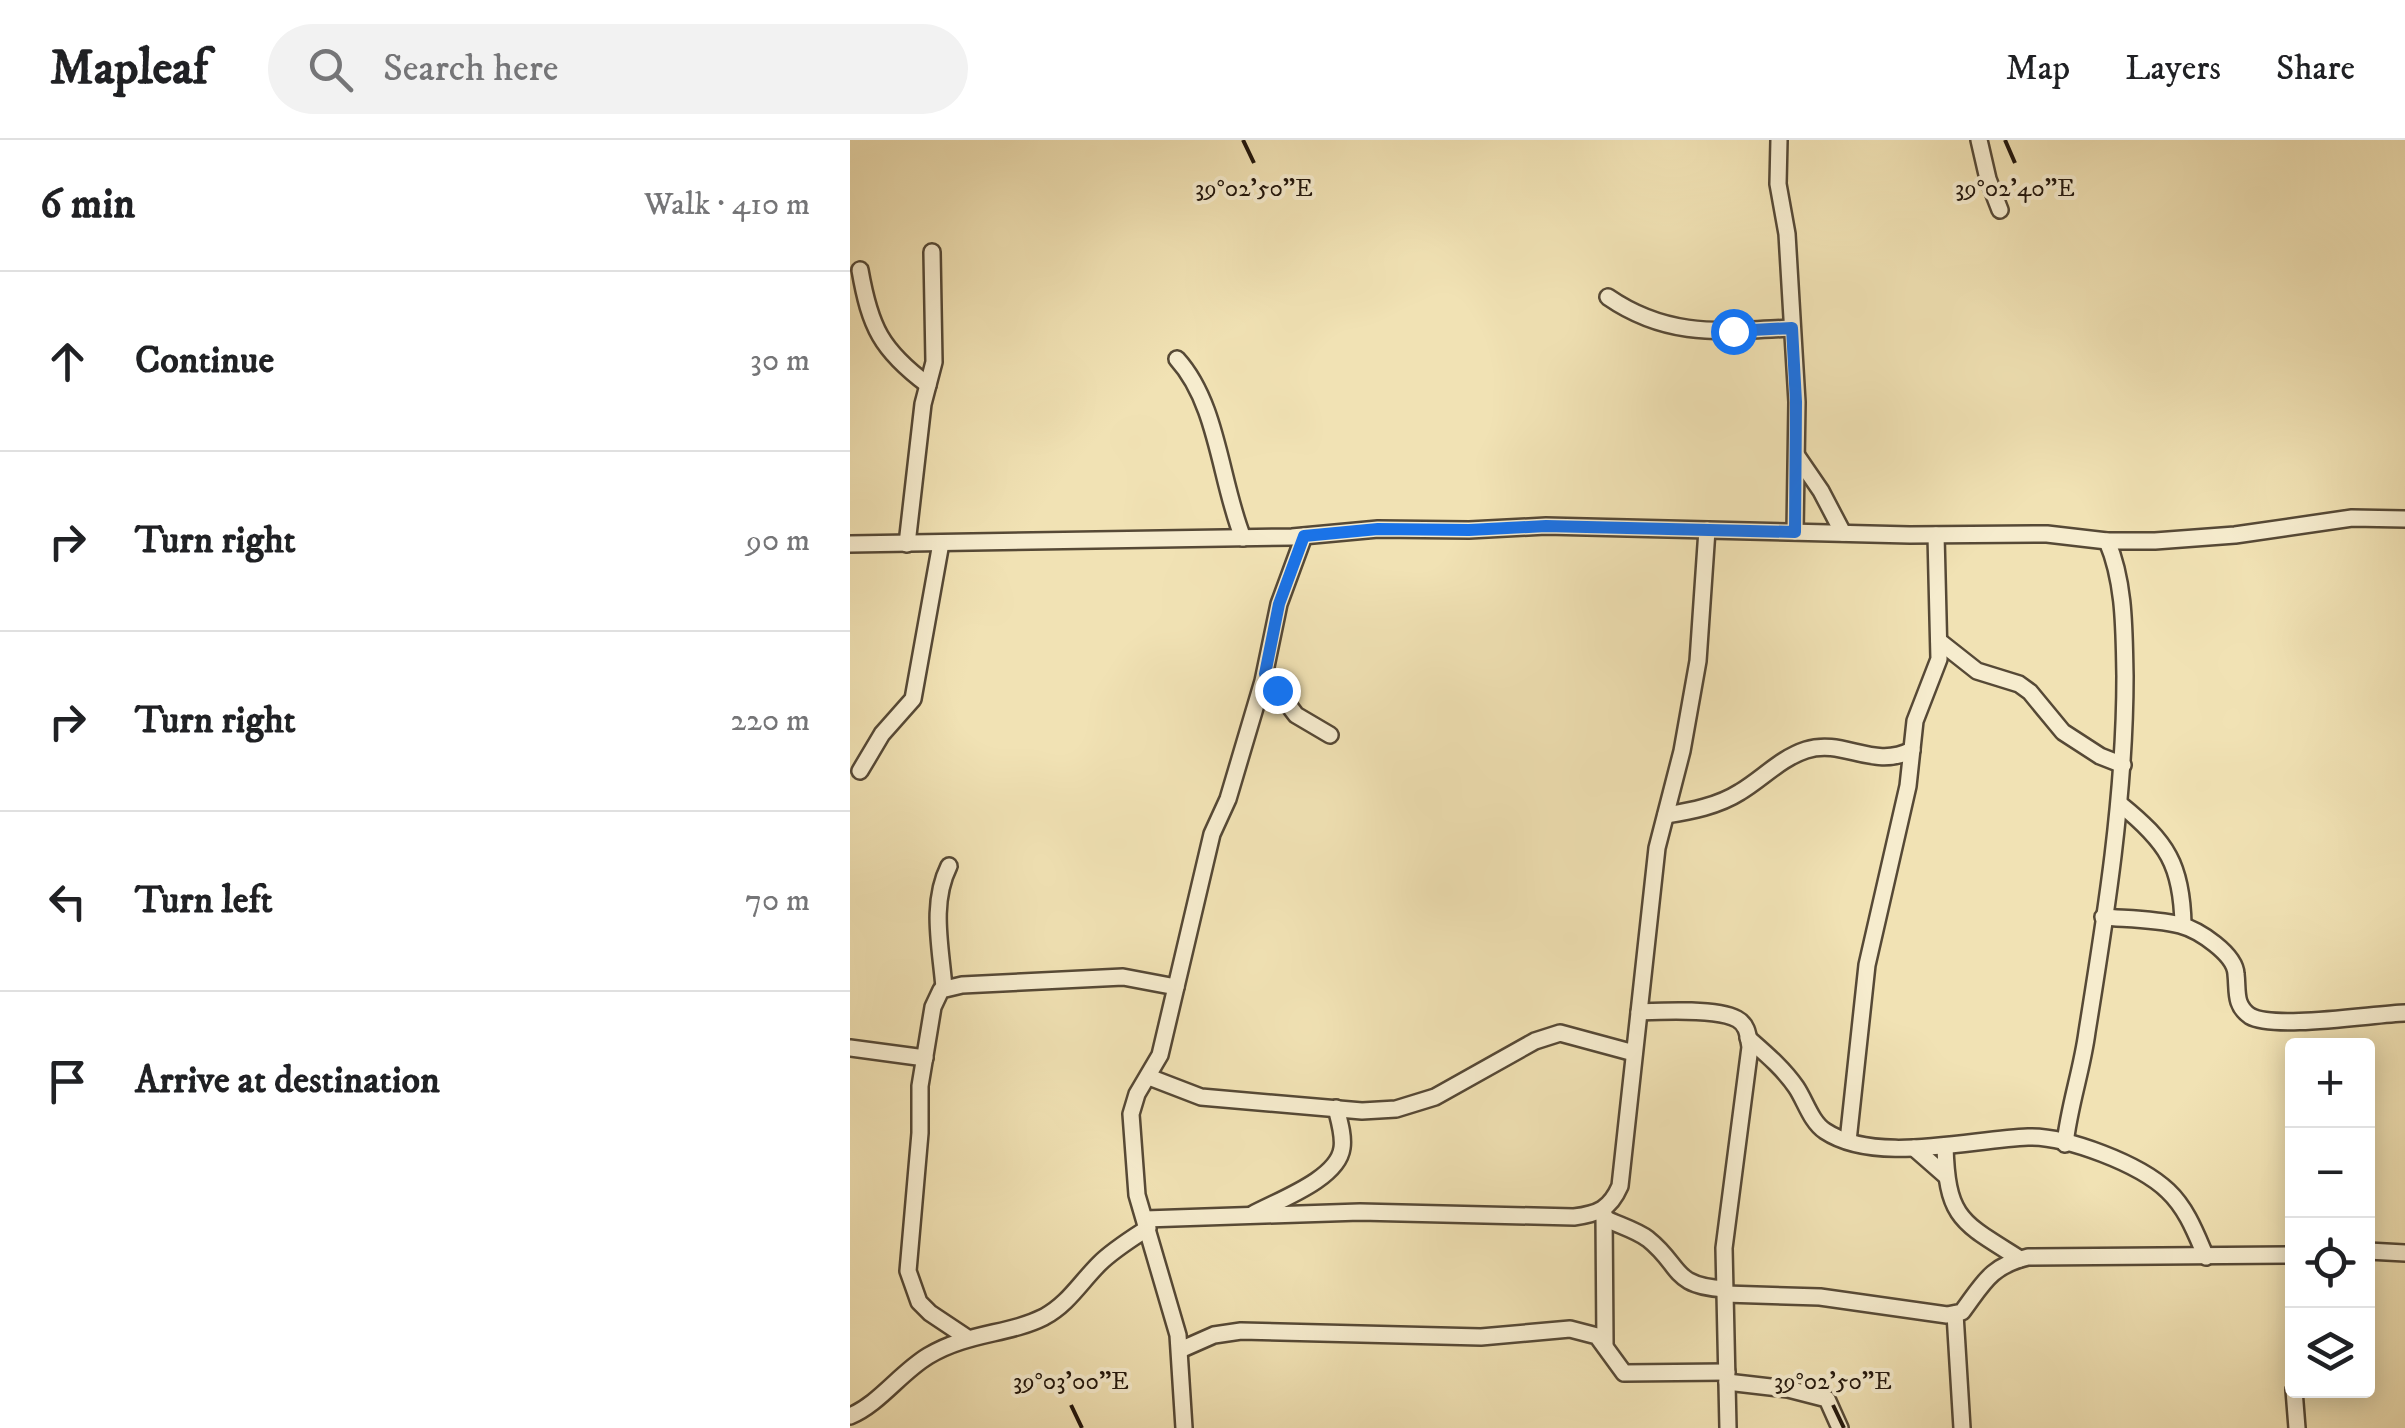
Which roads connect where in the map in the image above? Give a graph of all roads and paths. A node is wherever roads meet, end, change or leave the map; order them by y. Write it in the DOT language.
graph roads {
  1 [pos="1779,140"];
  2 [pos="1979,140"];
  3 [pos="2000,210"];
  4 [pos="932,252"];
  5 [pos="860,270"];
  6 [pos="1608,297"];
  7 [pos="1792,328"];
  8 [pos="1177,359"];
  9 [pos="928,386"];
  10 [pos="1797,456"];
  11 [pos="2405,519"];
  12 [pos="1707,530"];
  13 [pos="1795,532"];
  14 [pos="1843,533"];
  15 [pos="1936,535"];
  16 [pos="1304,536"];
  17 [pos="1280,537"];
  18 [pos="1242,538"];
  19 [pos="2106,542"];
  20 [pos="941,543"];
  21 [pos="850,544"];
  22 [pos="907,544"];
  23 [pos="1291,564"];
  24 [pos="1939,641"];
  25 [pos="1265,674"];
  26 [pos="1330,735"];
  27 [pos="1912,750"];
  28 [pos="2123,765"];
  29 [pos="860,771"];
  30 [pos="2120,804"];
  31 [pos="1666,815"];
  32 [pos="948,866"];
  33 [pos="2103,917"];
  34 [pos="2183,925"];
  35 [pos="1176,987"];
  36 [pos="944,988"];
  37 [pos="1639,1012"];
  38 [pos="2405,1013"];
  39 [pos="1748,1038"];
  40 [pos="850,1048"];
  41 [pos="1634,1053"];
  42 [pos="926,1058"];
  43 [pos="1149,1077"];
  44 [pos="1336,1108"];
  45 [pos="1848,1140"];
  46 [pos="2065,1144"];
  47 [pos="1944,1146"];
  48 [pos="1914,1148"];
  49 [pos="1946,1176"];
  50 [pos="1604,1214"];
  51 [pos="1250,1216"];
  52 [pos="1146,1223"];
  53 [pos="2375,1251"];
  54 [pos="2405,1253"];
  55 [pos="2285,1256"];
  56 [pos="2206,1257"];
  57 [pos="2020,1259"];
  58 [pos="1725,1291"];
  59 [pos="1954,1314"];
  60 [pos="966,1337"];
  61 [pos="1605,1344"];
  62 [pos="1180,1350"];
  63 [pos="1727,1377"];
  64 [pos="2295,1398"];
  65 [pos="850,1416"];
  66 [pos="1184,1428"];
  67 [pos="1728,1428"];
  68 [pos="1840,1428"];
  69 [pos="1962,1428"];
  70 [pos="2297,1428"];
  1 -- 7 [label="street"];
  2 -- 3 [label="street"];
  4 -- 9 [label="street"];
  5 -- 9 [label="street"];
  6 -- 7 [label="street"];
  7 -- 10 [label="street"];
  8 -- 18 [label="street"];
  9 -- 22 [label="street"];
  10 -- 13 [label="street"];
  10 -- 14 [label="street"];
  11 -- 19 [label="street"];
  12 -- 13 [label="street"];
  12 -- 16 [label="street"];
  12 -- 31 [label="street"];
  13 -- 14 [label="street"];
  14 -- 15 [label="street"];
  15 -- 19 [label="street"];
  15 -- 24 [label="street"];
  16 -- 17 [label="street"];
  16 -- 23 [label="street"];
  17 -- 18 [label="street"];
  17 -- 23 [label="street"];
  18 -- 20 [label="street"];
  19 -- 28 [label="street"];
  20 -- 22 [label="street"];
  20 -- 29 [label="street"];
  21 -- 22 [label="street"];
  23 -- 25 [label="street"];
  24 -- 27 [label="street"];
  24 -- 28 [label="street"];
  25 -- 26 [label="street"];
  25 -- 35 [label="street"];
  27 -- 31 [label="street"];
  27 -- 45 [label="street"];
  28 -- 30 [label="street"];
  30 -- 33 [label="street"];
  30 -- 34 [label="street"];
  31 -- 37 [label="street"];
  32 -- 36 [label="street"];
  33 -- 34 [label="street"];
  33 -- 46 [label="street"];
  34 -- 38 [label="street"];
  35 -- 36 [label="street"];
  35 -- 43 [label="street"];
  36 -- 42 [label="street"];
  37 -- 39 [label="street"];
  37 -- 41 [label="street"];
  39 -- 45 [label="street"];
  39 -- 58 [label="street"];
  40 -- 42 [label="street"];
  41 -- 44 [label="street"];
  41 -- 50 [label="street"];
  42 -- 60 [label="street"];
  43 -- 44 [label="street"];
  43 -- 52 [label="street"];
  44 -- 51 [label="street"];
  45 -- 48 [label="street"];
  46 -- 47 [label="street"];
  46 -- 56 [label="street"];
  47 -- 48 [label="street"];
  47 -- 49 [label="street"];
  48 -- 49 [label="street"];
  49 -- 57 [label="street"];
  50 -- 51 [label="street"];
  50 -- 58 [label="street"];
  50 -- 61 [label="street"];
  51 -- 52 [label="street"];
  52 -- 60 [label="street"];
  52 -- 62 [label="street"];
  53 -- 54 [label="street"];
  55 -- 56 [label="street"];
  56 -- 57 [label="street"];
  57 -- 59 [label="street"];
  58 -- 59 [label="street"];
  58 -- 63 [label="street"];
  59 -- 69 [label="street"];
  60 -- 65 [label="street"];
  61 -- 62 [label="street"];
  61 -- 63 [label="street"];
  62 -- 66 [label="street"];
  63 -- 67 [label="street"];
  63 -- 68 [label="street"];
  64 -- 70 [label="street"];
}
